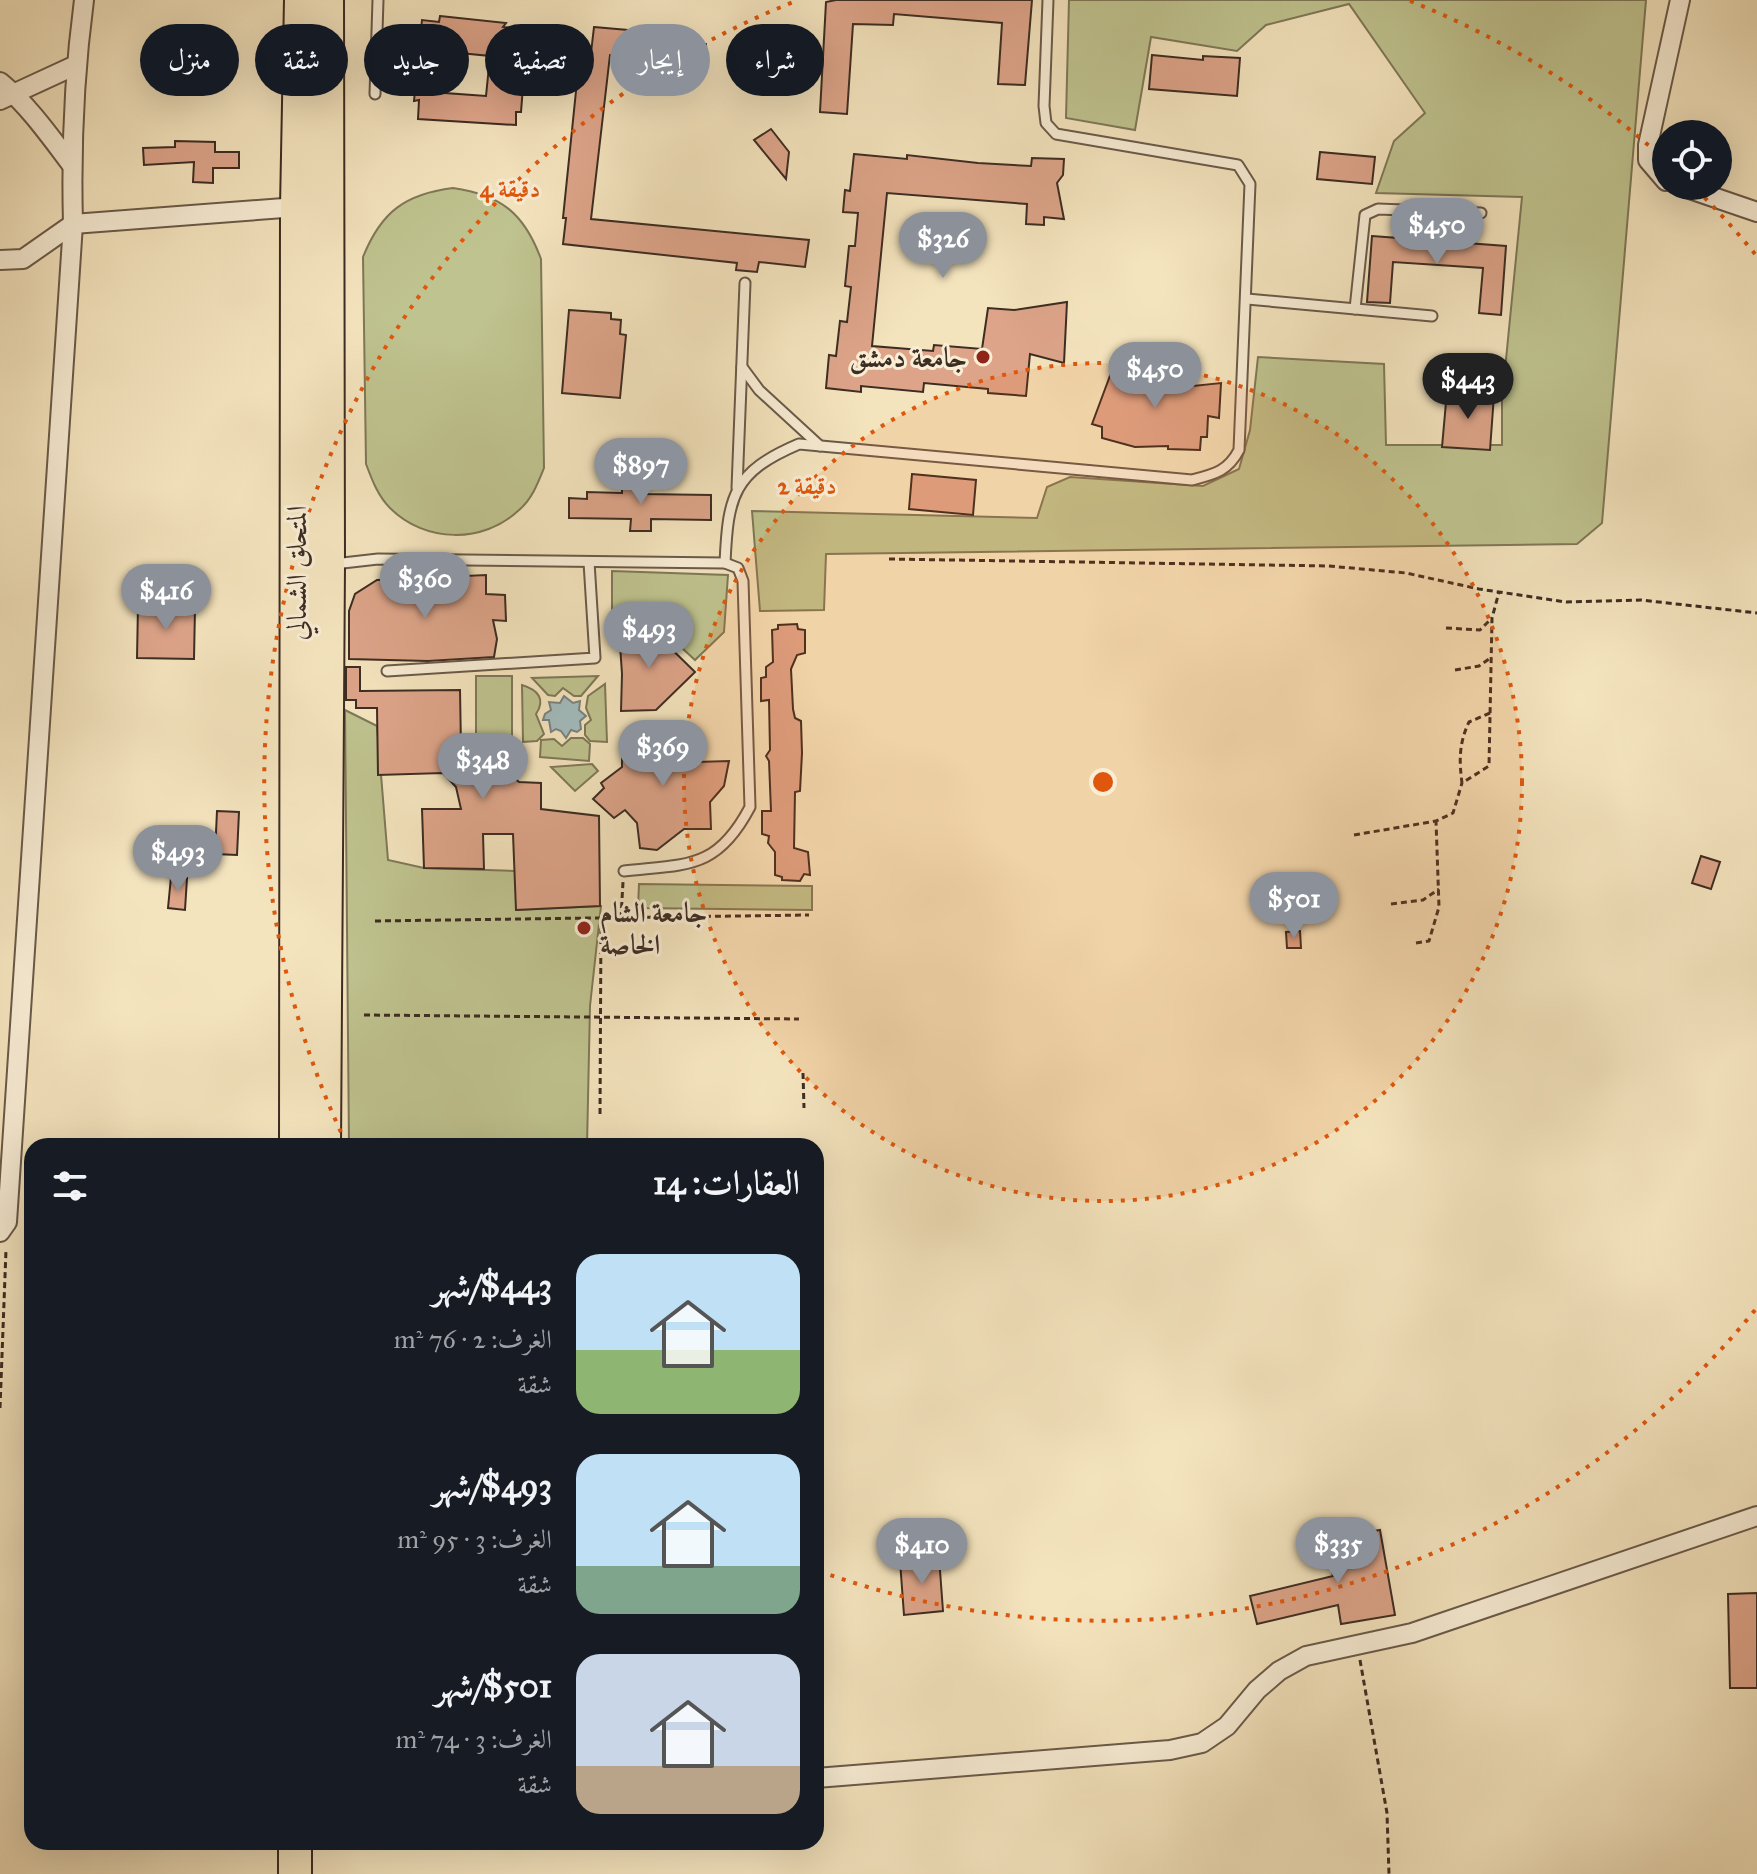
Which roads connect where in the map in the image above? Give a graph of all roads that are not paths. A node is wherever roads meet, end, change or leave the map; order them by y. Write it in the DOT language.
graph roads {
  1 [pos="84,0"];
  2 [pos="301,0"];
  3 [pos="327,0"];
  4 [pos="378,0"];
  5 [pos="1048,0"];
  6 [pos="1680,0"];
  7 [pos="377,24"];
  8 [pos="76,65"];
  9 [pos="5,92"];
  10 [pos="1654,120"];
  11 [pos="1652,127"];
  12 [pos="71,164"];
  13 [pos="1652,165"];
  14 [pos="1722,200"];
  15 [pos="297,207"];
  16 [pos="1757,212"];
  17 [pos="1481,213"];
  18 [pos="73,224"];
  19 [pos="0,260"];
  20 [pos="745,283"];
  21 [pos="1247,299"];
  22 [pos="1355,309"];
  23 [pos="1432,316"];
  24 [pos="742,367"];
  25 [pos="820,446"];
  26 [pos="737,488"];
  27 [pos="589,562"];
  28 [pos="296,563"];
  29 [pos="725,563"];
  30 [pos="328,565"];
  31 [pos="387,671"];
  32 [pos="624,871"];
  33 [pos="296,1138"];
  34 [pos="324,1138"];
  35 [pos="4,1227"];
  36 [pos="1757,1516"];
  37 [pos="824,1777"];
  38 [pos="295,1850"];
  39 [pos="317,1850"];
  40 [pos="295,1874"];
  41 [pos="317,1874"];
  1 -- 8 [label="street"];
  2 -- 15 [label="highway, المتحلق الشمالي"];
  3 -- 30 [label="highway, المتحلق الشمالي"];
  4 -- 7 [label="lane"];
  5 -- 21 [label="lane"];
  6 -- 10 [label="street"];
  8 -- 9 [label="street"];
  8 -- 12 [label="street"];
  9 -- 12 [label="street"];
  11 -- 13 [label="street"];
  12 -- 18 [label="street"];
  14 -- 16 [label="street"];
  15 -- 18 [label="street"];
  15 -- 28 [label="highway, المتحلق الشمالي"];
  17 -- 22 [label="lane"];
  18 -- 19 [label="street"];
  18 -- 35 [label="street"];
  20 -- 24 [label="lane"];
  21 -- 22 [label="lane"];
  21 -- 25 [label="lane"];
  22 -- 23 [label="lane"];
  24 -- 25 [label="lane"];
  24 -- 26 [label="lane"];
  25 -- 26 [label="lane"];
  26 -- 29 [label="lane"];
  27 -- 29 [label="lane"];
  27 -- 30 [label="lane"];
  27 -- 31 [label="lane"];
  28 -- 30 [label="highway"];
  28 -- 33 [label="highway, المتحلق الشمالي"];
  29 -- 32 [label="lane"];
  30 -- 34 [label="highway, المتحلق الشمالي"];
  36 -- 37 [label="street"];
  38 -- 40 [label="highway"];
  39 -- 41 [label="highway"];
}
